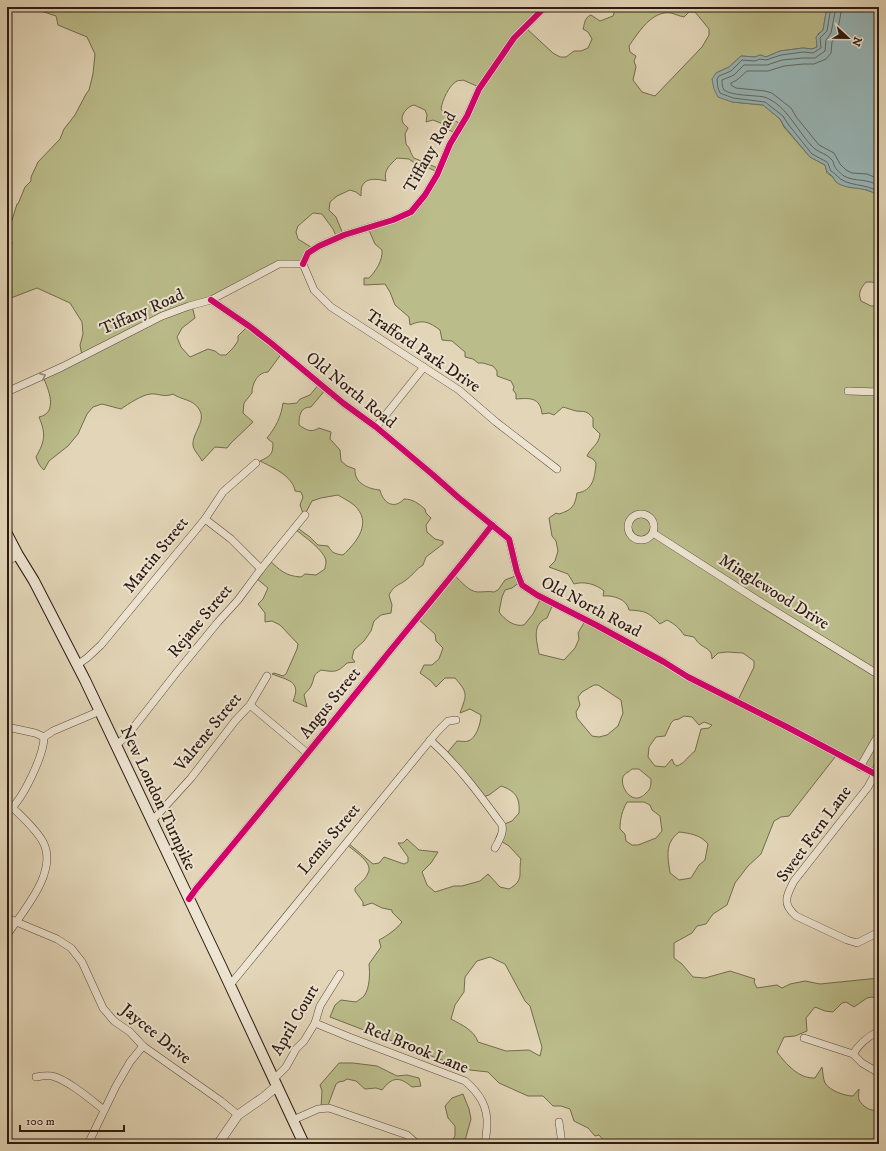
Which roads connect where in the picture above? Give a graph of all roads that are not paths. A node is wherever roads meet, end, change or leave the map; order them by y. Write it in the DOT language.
graph roads {
  1 [pos="545,7"];
  2 [pos="303,264"];
  3 [pos="211,300"];
  4 [pos="424,367"];
  5 [pos="7,389"];
  6 [pos="848,391"];
  7 [pos="879,392"];
  8 [pos="376,427"];
  9 [pos="256,463"];
  10 [pos="557,469"];
  11 [pos="305,515"];
  12 [pos="205,519"];
  13 [pos="492,525"];
  14 [pos="653,533"];
  15 [pos="7,534"];
  16 [pos="18,555"];
  17 [pos="7,562"];
  18 [pos="261,569"];
  19 [pos="77,665"];
  20 [pos="879,675"];
  21 [pos="267,676"];
  22 [pos="250,705"];
  23 [pos="100,711"];
  24 [pos="456,720"];
  25 [pos="7,727"];
  26 [pos="879,734"];
  27 [pos="44,737"];
  28 [pos="430,740"];
  29 [pos="116,745"];
  30 [pos="307,753"];
  31 [pos="860,767"];
  32 [pos="877,775"];
  33 [pos="10,810"];
  34 [pos="152,821"];
  35 [pos="495,848"];
  36 [pos="189,899"];
  37 [pos="7,918"];
  38 [pos="16,922"];
  39 [pos="879,932"];
  40 [pos="7,935"];
  41 [pos="340,974"];
  42 [pos="230,985"];
  43 [pos="315,1023"];
  44 [pos="879,1031"];
  45 [pos="804,1038"];
  46 [pos="143,1046"];
  47 [pos="853,1054"];
  48 [pos="879,1073"];
  49 [pos="36,1077"];
  50 [pos="276,1083"];
  51 [pos="104,1110"];
  52 [pos="238,1115"];
  53 [pos="293,1120"];
  54 [pos="559,1122"];
  55 [pos="88,1144"];
  56 [pos="218,1144"];
  57 [pos="304,1144"];
  58 [pos="417,1144"];
  59 [pos="486,1144"];
  60 [pos="562,1144"];
  1 -- 2 [label="street, Tiffany Road"];
  2 -- 3 [label="street, Tiffany Road"];
  2 -- 4 [label="street, Trafford Park Drive"];
  5 -- 3 [label="street, Tiffany Road, one-way"];
  3 -- 8 [label="street, Old North Road"];
  4 -- 8 [label="street"];
  4 -- 10 [label="street, Trafford Park Drive"];
  6 -- 7 [label="street"];
  8 -- 13 [label="street, Old North Road"];
  9 -- 12 [label="street, Martin Street"];
  11 -- 18 [label="street, Rejane Street"];
  12 -- 18 [label="street"];
  12 -- 19 [label="street, Martin Street"];
  13 -- 30 [label="street, Angus Street"];
  13 -- 31 [label="street, Old North Road"];
  14 -- 20 [label="street, Minglewood Drive"];
  15 -- 16 [label="main road, New London Turnpike"];
  16 -- 17 [label="street"];
  16 -- 19 [label="main road, New London Turnpike"];
  18 -- 29 [label="street, Rejane Street"];
  19 -- 23 [label="main road, New London Turnpike"];
  21 -- 22 [label="street, Valrene Street"];
  22 -- 30 [label="street"];
  22 -- 34 [label="street, Valrene Street"];
  23 -- 27 [label="street"];
  23 -- 29 [label="main road, New London Turnpike"];
  24 -- 28 [label="street, Lemis Street"];
  25 -- 27 [label="street"];
  26 -- 31 [label="street"];
  27 -- 33 [label="street"];
  28 -- 35 [label="street"];
  28 -- 42 [label="street, Lemis Street"];
  29 -- 34 [label="main road, New London Turnpike"];
  30 -- 36 [label="street, Angus Street"];
  31 -- 32 [label="street, Old North Road"];
  32 -- 39 [label="street, Sweet Fern Lane"];
  33 -- 38 [label="street"];
  34 -- 36 [label="main road, New London Turnpike"];
  36 -- 42 [label="main road, New London Turnpike"];
  37 -- 38 [label="street, Jaycee Drive"];
  38 -- 40 [label="street"];
  38 -- 46 [label="street, Jaycee Drive"];
  41 -- 43 [label="street, April Court"];
  42 -- 50 [label="main road, New London Turnpike"];
  43 -- 50 [label="street, April Court"];
  43 -- 59 [label="street, Red Brook Lane"];
  44 -- 47 [label="street"];
  45 -- 47 [label="street"];
  46 -- 51 [label="street"];
  46 -- 52 [label="street, Jaycee Drive"];
  47 -- 48 [label="street"];
  49 -- 51 [label="street"];
  50 -- 52 [label="street"];
  50 -- 53 [label="main road, New London Turnpike"];
  51 -- 55 [label="street"];
  52 -- 56 [label="street"];
  53 -- 57 [label="main road, New London Turnpike"];
  53 -- 58 [label="street"];
  54 -- 60 [label="street"];
}
